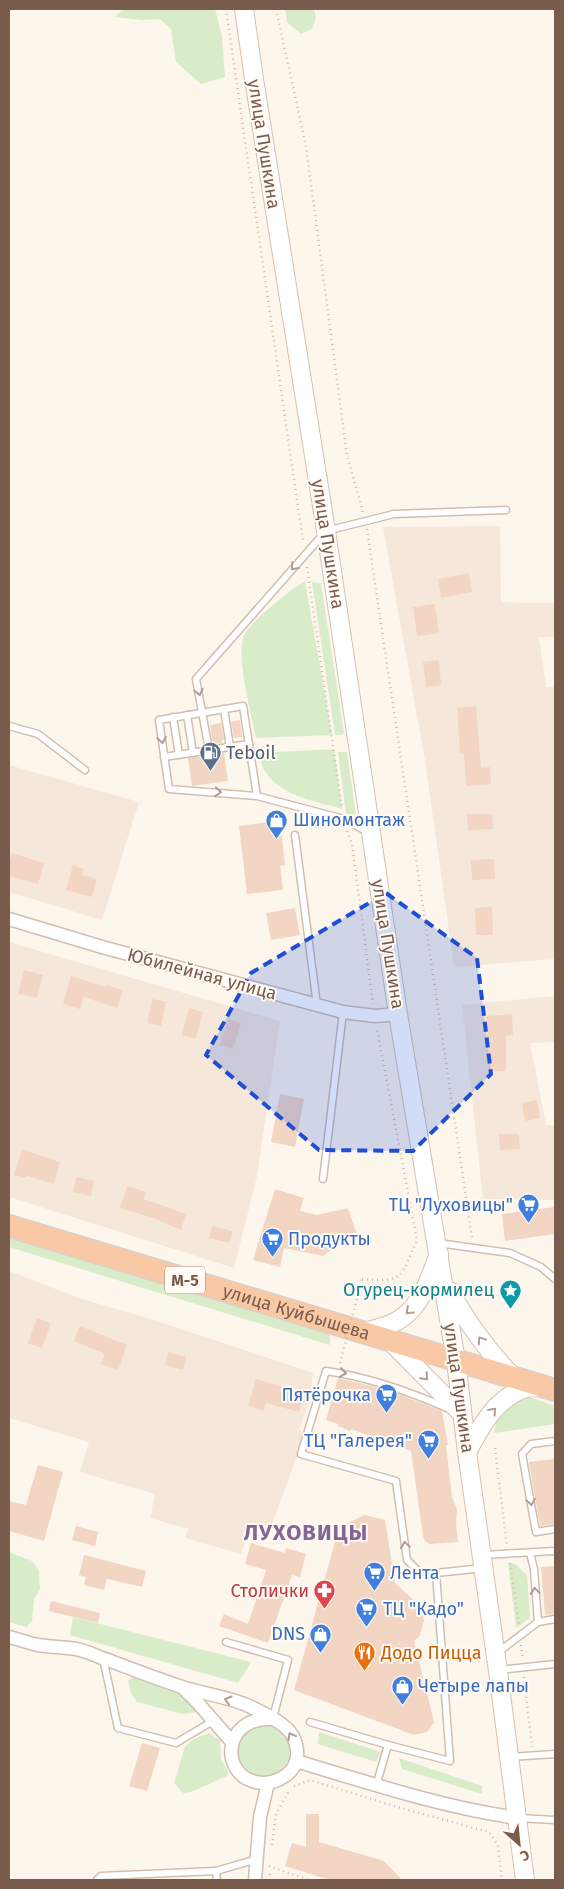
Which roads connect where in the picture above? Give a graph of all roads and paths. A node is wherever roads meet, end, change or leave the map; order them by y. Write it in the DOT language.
graph roads {
  1 [pos="226,9"];
  2 [pos="244,9"];
  3 [pos="276,9"];
  4 [pos="506,510"];
  5 [pos="365,520"];
  6 [pos="326,531"];
  7 [pos="305,555"];
  8 [pos="224,709"];
  9 [pos="203,712"];
  10 [pos="187,715"];
  11 [pos="173,717"];
  12 [pos="9,726"];
  13 [pos="249,744"];
  14 [pos="230,747"];
  15 [pos="209,750"];
  16 [pos="193,753"];
  17 [pos="179,755"];
  18 [pos="164,757"];
  19 [pos="85,770"];
  20 [pos="257,796"];
  21 [pos="344,819"];
  22 [pos="371,834"];
  23 [pos="294,835"];
  24 [pos="9,919"];
  25 [pos="317,1005"];
  26 [pos="343,1012"];
  27 [pos="398,1014"];
  28 [pos="375,1016"];
  29 [pos="322,1179"];
  30 [pos="9,1226"];
  31 [pos="438,1248"];
  32 [pos="473,1248"];
  33 [pos="555,1279"];
  34 [pos="443,1280"];
  35 [pos="361,1333"];
  36 [pos="391,1342"];
  37 [pos="456,1361"];
  38 [pos="340,1363"];
  39 [pos="513,1377"];
  40 [pos="549,1389"];
  41 [pos="462,1414"];
  42 [pos="555,1441"];
  43 [pos="495,1448"];
  44 [pos="467,1452"];
  45 [pos="555,1529"];
  46 [pos="555,1551"];
  47 [pos="508,1553"];
  48 [pos="530,1553"];
  49 [pos="483,1562"];
  50 [pos="436,1573"];
  51 [pos="555,1619"];
  52 [pos="538,1622"];
  53 [pos="9,1636"];
  54 [pos="520,1636"];
  55 [pos="226,1642"];
  56 [pos="103,1658"];
  57 [pos="497,1662"];
  58 [pos="555,1664"];
  59 [pos="523,1668"];
  60 [pos="181,1687"];
  61 [pos="272,1719"];
  62 [pos="213,1721"];
  63 [pos="310,1722"];
  64 [pos="232,1742"];
  65 [pos="388,1745"];
  66 [pos="555,1754"];
  67 [pos="532,1756"];
  68 [pos="509,1758"];
  69 [pos="296,1761"];
  70 [pos="268,1783"];
  71 [pos="376,1786"];
  72 [pos="517,1818"];
  73 [pos="555,1820"];
  74 [pos="272,1849"];
  75 [pos="270,1858"];
  76 [pos="257,1859"];
  77 [pos="269,1866"];
  78 [pos="216,1871"];
  79 [pos="96,1880"];
  80 [pos="217,1880"];
  81 [pos="256,1880"];
  82 [pos="270,1880"];
  83 [pos="308,1880"];
  84 [pos="502,1880"];
  85 [pos="525,1880"];
  1 -- 7 [label="path"];
  2 -- 6 [label="main road, улица Пушкина"];
  3 -- 5 [label="path"];
  4 -- 5 [label="lane"];
  5 -- 6 [label="lane"];
  5 -- 32 [label="path"];
  6 -- 7 [label="lane"];
  6 -- 22 [label="main road, улица Пушкина"];
  7 -- 9 [label="lane, one-way"];
  7 -- 21 [label="path"];
  8 -- 9 [label="lane"];
  8 -- 13 [label="lane"];
  8 -- 14 [label="lane"];
  9 -- 10 [label="lane"];
  9 -- 15 [label="lane"];
  10 -- 11 [label="lane"];
  10 -- 16 [label="lane"];
  11 -- 17 [label="lane"];
  11 -- 18 [label="lane, one-way"];
  12 -- 19 [label="lane"];
  13 -- 14 [label="lane"];
  13 -- 20 [label="lane"];
  14 -- 15 [label="lane"];
  15 -- 16 [label="lane"];
  16 -- 17 [label="lane"];
  17 -- 18 [label="lane"];
  18 -- 20 [label="lane, one-way"];
  20 -- 21 [label="lane"];
  21 -- 22 [label="lane"];
  21 -- 28 [label="path"];
  22 -- 27 [label="main road, улица Пушкина"];
  23 -- 25 [label="lane"];
  24 -- 25 [label="street, Юбилейная улица"];
  25 -- 26 [label="street, Юбилейная улица"];
  26 -- 28 [label="street, Юбилейная улица"];
  26 -- 29 [label="lane"];
  27 -- 28 [label="street, Юбилейная улица"];
  27 -- 31 [label="main road, улица Пушкина"];
  28 -- 38 [label="path, bridge"];
  30 -- 35 [label="highway, улица Куйбышева / М-5"];
  31 -- 32 [label="lane"];
  31 -- 34 [label="main road, улица Пушкина"];
  31 -- 35 [label="main road, one-way"];
  32 -- 33 [label="lane"];
  34 -- 37 [label="main road, улица Пушкина"];
  39 -- 34 [label="main road, one-way"];
  35 -- 36 [label="highway, улица Куйбышева / М-5"];
  36 -- 37 [label="highway, улица Куйбышева / М-5"];
  36 -- 41 [label="main road, one-way"];
  37 -- 39 [label="highway, улица Куйбышева / М-5"];
  37 -- 41 [label="main road, улица Пушкина"];
  39 -- 40 [label="highway, улица Куйбышева / М-5"];
  44 -- 40 [label="main road, one-way"];
  41 -- 44 [label="main road, улица Пушкина"];
  50 -- 41 [label="lane, one-way"];
  42 -- 45 [label="lane, one-way"];
  43 -- 47 [label="path"];
  44 -- 49 [label="main road, улица Пушкина"];
  46 -- 48 [label="lane"];
  47 -- 48 [label="lane"];
  47 -- 49 [label="lane"];
  47 -- 54 [label="path"];
  52 -- 48 [label="lane, one-way"];
  49 -- 50 [label="lane"];
  49 -- 57 [label="main road, улица Пушкина"];
  50 -- 65 [label="lane"];
  51 -- 52 [label="lane"];
  52 -- 54 [label="lane"];
  53 -- 56 [label="street"];
  54 -- 57 [label="lane"];
  54 -- 59 [label="path"];
  55 -- 61 [label="lane"];
  56 -- 60 [label="street"];
  56 -- 62 [label="lane"];
  57 -- 59 [label="lane"];
  57 -- 68 [label="main road, улица Пушкина"];
  58 -- 59 [label="lane"];
  59 -- 67 [label="path"];
  61 -- 60 [label="street, one-way"];
  60 -- 62 [label="street"];
  61 -- 64 [label="street"];
  69 -- 61 [label="street, one-way"];
  62 -- 64 [label="street"];
  63 -- 65 [label="lane"];
  64 -- 70 [label="street"];
  65 -- 71 [label="lane"];
  66 -- 67 [label="lane"];
  67 -- 68 [label="lane"];
  68 -- 72 [label="main road, улица Пушкина"];
  69 -- 70 [label="street"];
  69 -- 71 [label="street"];
  70 -- 76 [label="street"];
  71 -- 72 [label="street"];
  72 -- 73 [label="lane"];
  72 -- 85 [label="main road, улица Пушкина"];
  74 -- 84 [label="path"];
  75 -- 77 [label="path"];
  76 -- 78 [label="lane"];
  76 -- 81 [label="street"];
  77 -- 82 [label="path"];
  77 -- 83 [label="path"];
  78 -- 79 [label="lane"];
  78 -- 80 [label="lane"];
}
